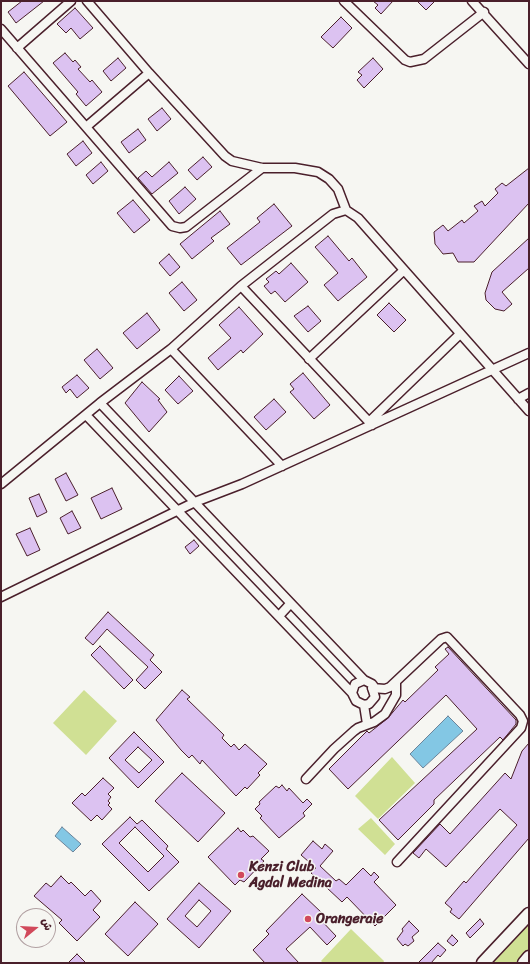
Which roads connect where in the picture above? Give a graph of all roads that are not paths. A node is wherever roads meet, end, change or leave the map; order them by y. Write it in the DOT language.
graph roads {
  1 [pos="71,1"];
  2 [pos="87,1"];
  3 [pos="344,1"];
  4 [pos="472,1"];
  5 [pos="484,12"];
  6 [pos="1,28"];
  7 [pos="17,48"];
  8 [pos="529,64"];
  9 [pos="149,73"];
  10 [pos="86,127"];
  11 [pos="262,168"];
  12 [pos="346,210"];
  13 [pos="403,271"];
  14 [pos="241,286"];
  15 [pos="460,335"];
  16 [pos="171,349"];
  17 [pos="529,353"];
  18 [pos="309,359"];
  19 [pos="491,370"];
  20 [pos="529,394"];
  21 [pos="518,398"];
  22 [pos="100,403"];
  23 [pos="529,411"];
  24 [pos="86,415"];
  25 [pos="370,423"];
  26 [pos="282,466"];
  27 [pos="1,484"];
  28 [pos="195,502"];
  29 [pos="179,510"];
  30 [pos="1,597"];
  31 [pos="290,604"];
  32 [pos="279,616"];
  33 [pos="364,680"];
  34 [pos="396,683"];
  35 [pos="372,688"];
  36 [pos="352,693"];
  37 [pos="364,705"];
  38 [pos="367,724"];
  39 [pos="306,779"];
  40 [pos="397,862"];
  41 [pos="529,914"];
  42 [pos="529,957"];
  43 [pos="483,963"];
  44 [pos="524,963"];
  1 -- 7 [label="street"];
  2 -- 9 [label="street"];
  3 -- 5 [label="street"];
  4 -- 5 [label="street"];
  5 -- 8 [label="street"];
  6 -- 7 [label="street"];
  7 -- 10 [label="street"];
  9 -- 10 [label="street"];
  9 -- 11 [label="street"];
  10 -- 11 [label="street"];
  11 -- 12 [label="street"];
  12 -- 13 [label="street"];
  12 -- 14 [label="street"];
  13 -- 15 [label="street"];
  13 -- 18 [label="street"];
  14 -- 16 [label="street"];
  14 -- 18 [label="street"];
  15 -- 19 [label="street"];
  15 -- 25 [label="street"];
  16 -- 22 [label="street"];
  16 -- 26 [label="street"];
  17 -- 19 [label="street"];
  18 -- 25 [label="street"];
  19 -- 21 [label="street"];
  19 -- 25 [label="street"];
  20 -- 21 [label="street"];
  21 -- 23 [label="street"];
  22 -- 24 [label="street"];
  22 -- 28 [label="street"];
  24 -- 27 [label="street"];
  24 -- 29 [label="street"];
  25 -- 26 [label="street"];
  26 -- 28 [label="street"];
  28 -- 29 [label="street"];
  28 -- 31 [label="street"];
  29 -- 30 [label="street"];
  29 -- 32 [label="street"];
  31 -- 32 [label="street"];
  31 -- 33 [label="street"];
  32 -- 36 [label="street"];
  33 -- 35 [label="street"];
  33 -- 36 [label="street"];
  34 -- 35 [label="street"];
  34 -- 38 [label="street"];
  34 -- 40 [label="street"];
  35 -- 37 [label="street"];
  36 -- 37 [label="street"];
  37 -- 38 [label="street"];
  38 -- 39 [label="street"];
  41 -- 43 [label="main road"];
  42 -- 44 [label="main road"];
}
